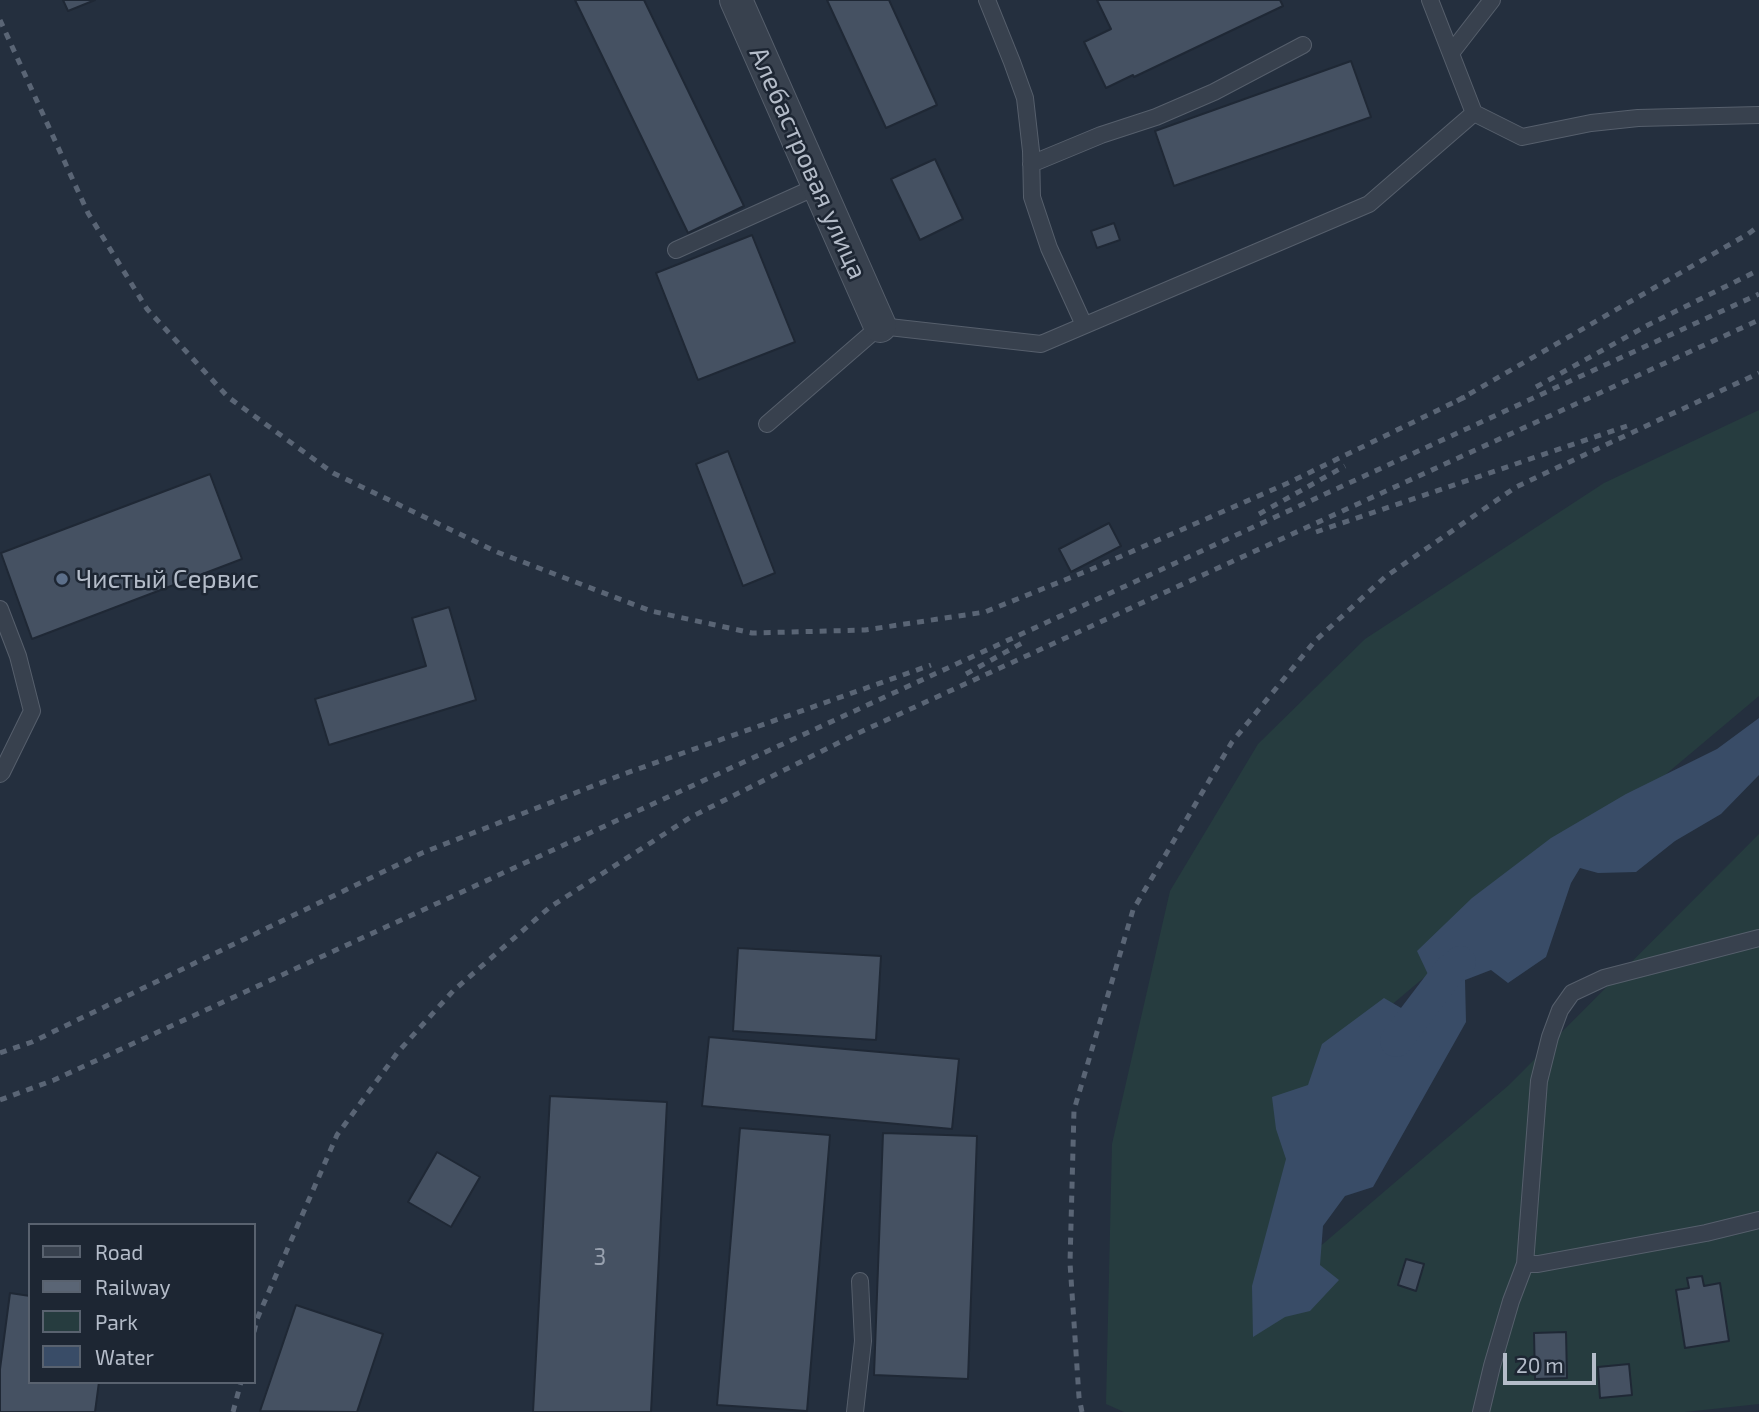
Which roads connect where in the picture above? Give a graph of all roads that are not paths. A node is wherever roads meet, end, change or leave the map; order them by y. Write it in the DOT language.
graph roads {
  1 [pos="736,0"];
  2 [pos="987,0"];
  3 [pos="1430,0"];
  4 [pos="1492,0"];
  5 [pos="1303,45"];
  6 [pos="1451,54"];
  7 [pos="1474,113"];
  8 [pos="1759,115"];
  9 [pos="1031,164"];
  10 [pos="818,186"];
  11 [pos="676,250"];
  12 [pos="880,326"];
  13 [pos="1084,326"];
  14 [pos="767,424"];
  15 [pos="0,609"];
  16 [pos="0,774"];
  17 [pos="1759,938"];
  18 [pos="1759,1220"];
  19 [pos="1525,1264"];
  20 [pos="860,1281"];
  21 [pos="855,1412"];
  22 [pos="1481,1412"];
  1 -- 10 [label="street, Алебастровая улица"];
  2 -- 9 [label="lane"];
  3 -- 6 [label="lane"];
  4 -- 6 [label="lane"];
  5 -- 9 [label="lane"];
  6 -- 7 [label="lane"];
  7 -- 8 [label="lane"];
  7 -- 13 [label="lane"];
  9 -- 13 [label="lane"];
  10 -- 11 [label="lane"];
  10 -- 12 [label="street, Алебастровая улица"];
  12 -- 13 [label="lane"];
  12 -- 14 [label="lane"];
  15 -- 16 [label="lane"];
  17 -- 19 [label="lane"];
  18 -- 19 [label="lane"];
  19 -- 22 [label="lane"];
  20 -- 21 [label="lane"];
}
